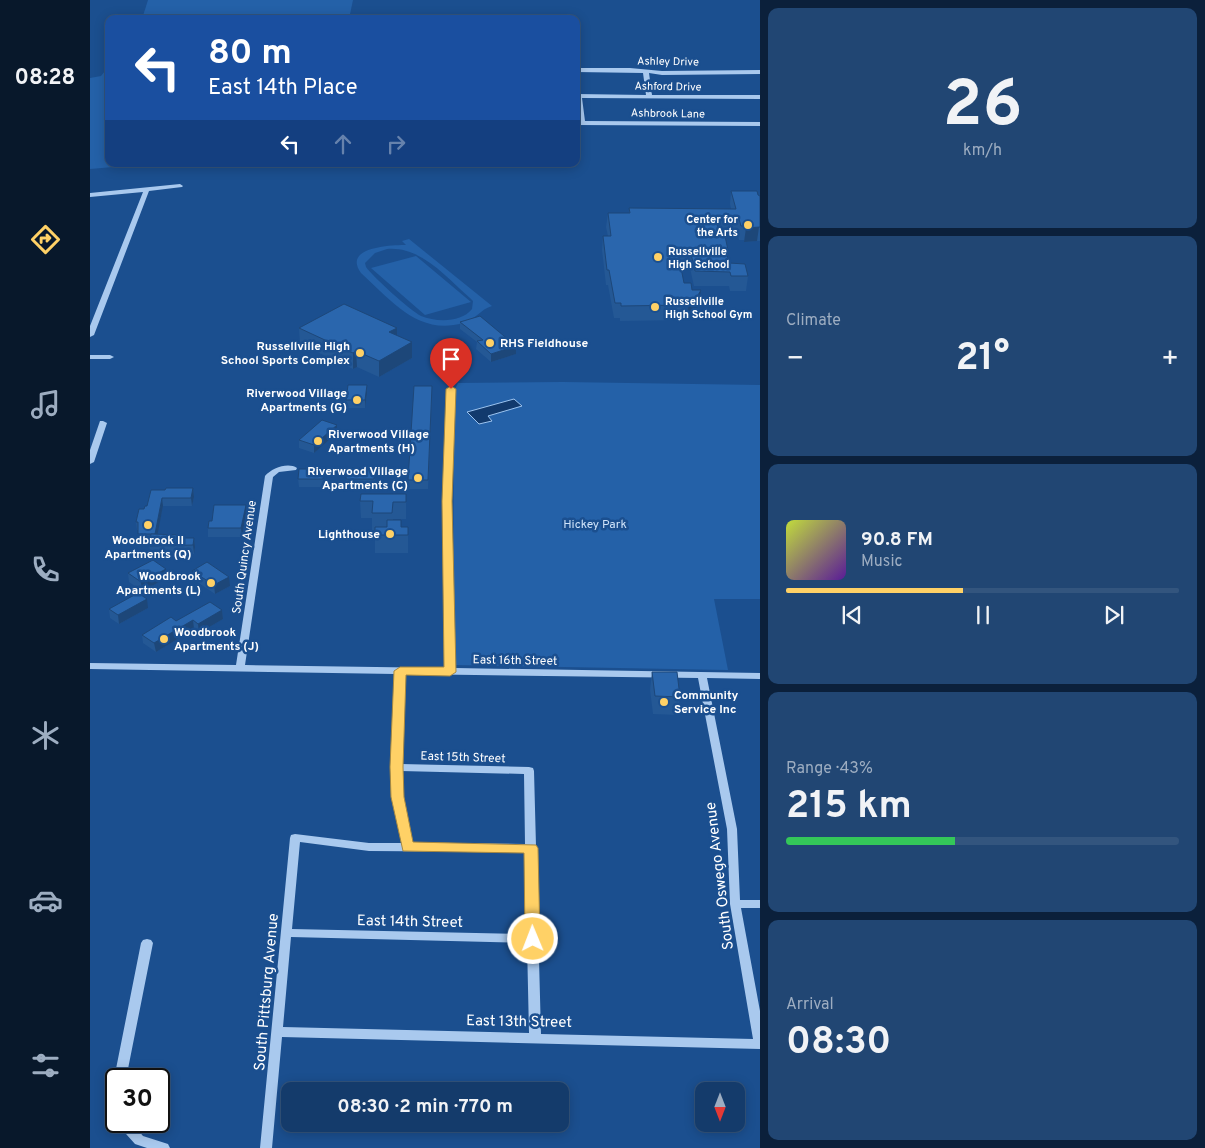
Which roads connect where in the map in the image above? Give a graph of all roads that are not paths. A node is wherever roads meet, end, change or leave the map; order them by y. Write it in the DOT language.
graph roads {
  1 [pos="580,70"];
  2 [pos="646,72"];
  3 [pos="760,72"];
  4 [pos="580,96"];
  5 [pos="649,96"];
  6 [pos="760,98"];
  7 [pos="580,123"];
  8 [pos="760,124"];
  9 [pos="180,186"];
  10 [pos="147,189"];
  11 [pos="90,195"];
  12 [pos="90,335"];
  13 [pos="90,357"];
  14 [pos="110,357"];
  15 [pos="451,389"];
  16 [pos="103,423"];
  17 [pos="90,462"];
  18 [pos="293,468"];
  19 [pos="90,666"];
  20 [pos="240,668"];
  21 [pos="400,671"];
  22 [pos="450,672"];
  23 [pos="702,675"];
  24 [pos="760,676"];
  25 [pos="396,767"];
  26 [pos="529,771"];
  27 [pos="408,847"];
  28 [pos="531,848"];
  29 [pos="735,904"];
  30 [pos="760,904"];
  31 [pos="287,934"];
  32 [pos="533,939"];
  33 [pos="147,943"];
  34 [pos="278,1032"];
  35 [pos="535,1038"];
  36 [pos="760,1044"];
  37 [pos="122,1068"];
  38 [pos="133,1133"];
  39 [pos="164,1148"];
  40 [pos="266,1148"];
  1 -- 2 [label="street, Ashley Drive"];
  2 -- 3 [label="street, Ashley Drive"];
  2 -- 5 [label="street"];
  4 -- 5 [label="street, Ashford Drive"];
  5 -- 6 [label="street, Ashford Drive"];
  7 -- 8 [label="street, Ashbrook Lane"];
  9 -- 10 [label="street"];
  10 -- 11 [label="street"];
  10 -- 12 [label="street"];
  13 -- 14 [label="street"];
  15 -- 22 [label="street"];
  16 -- 17 [label="street"];
  18 -- 20 [label="street, South Quincy Avenue"];
  19 -- 20 [label="street, East 16th Street"];
  20 -- 21 [label="street, East 16th Street"];
  21 -- 22 [label="street, East 16th Street"];
  21 -- 25 [label="street"];
  22 -- 23 [label="street, East 16th Street"];
  23 -- 24 [label="street, East 16th Street"];
  23 -- 29 [label="street, South Oswego Avenue"];
  25 -- 26 [label="street, East 15th Street"];
  25 -- 27 [label="street"];
  26 -- 28 [label="street"];
  27 -- 28 [label="street"];
  27 -- 31 [label="street, South Pittsburg Avenue"];
  28 -- 32 [label="street"];
  29 -- 30 [label="street"];
  29 -- 36 [label="street, South Oswego Avenue"];
  31 -- 32 [label="street, East 14th Street"];
  31 -- 34 [label="street, South Pittsburg Avenue"];
  32 -- 35 [label="street"];
  33 -- 37 [label="street"];
  34 -- 35 [label="street, East 13th Street"];
  34 -- 40 [label="street, South Pittsburg Avenue"];
  35 -- 36 [label="street, East 13th Street"];
  38 -- 39 [label="street"];
}
